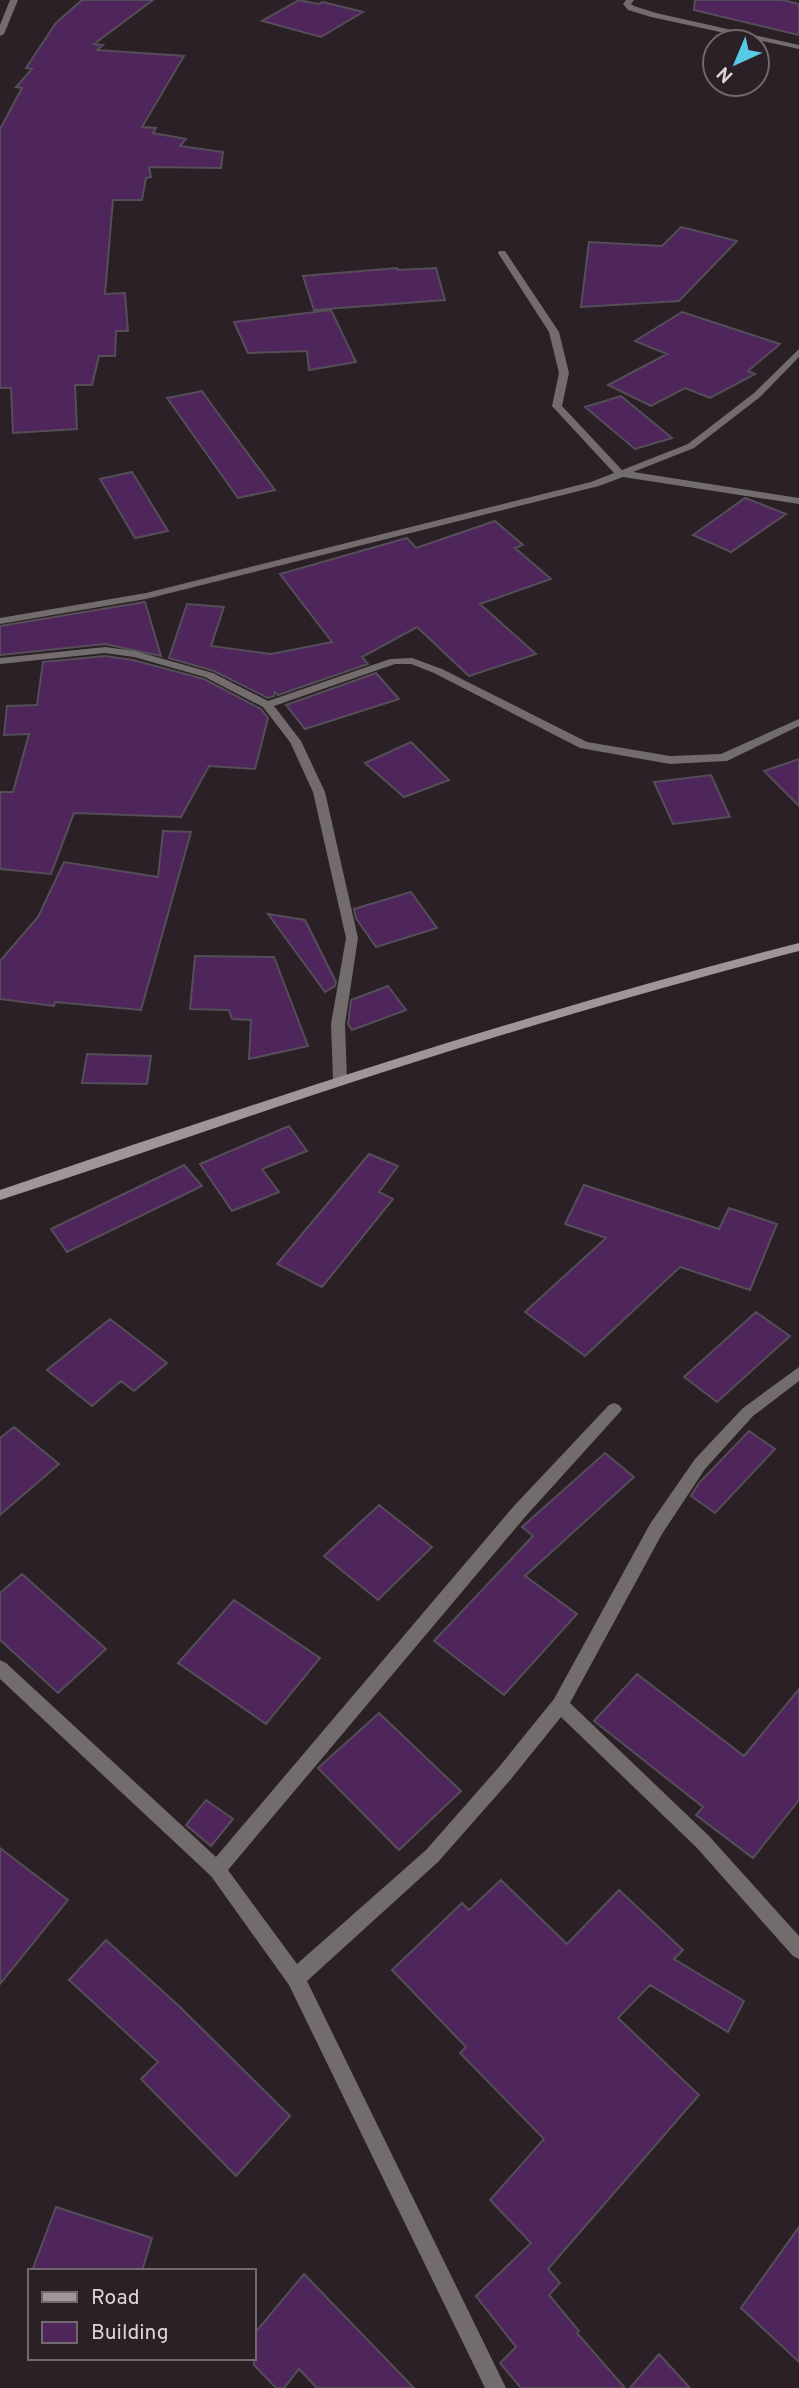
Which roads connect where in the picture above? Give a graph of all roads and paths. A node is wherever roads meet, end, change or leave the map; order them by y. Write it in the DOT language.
graph roads {
  1 [pos="14,0"];
  2 [pos="630,0"];
  3 [pos="0,34"];
  4 [pos="799,47"];
  5 [pos="502,254"];
  6 [pos="799,352"];
  7 [pos="619,473"];
  8 [pos="799,501"];
  9 [pos="0,621"];
  10 [pos="0,661"];
  11 [pos="267,705"];
  12 [pos="799,722"];
  13 [pos="799,947"];
  14 [pos="340,1080"];
  15 [pos="0,1195"];
  16 [pos="799,1373"];
  17 [pos="614,1409"];
  18 [pos="0,1668"];
  19 [pos="560,1705"];
  20 [pos="217,1870"];
  21 [pos="799,1950"];
  22 [pos="296,1978"];
  23 [pos="496,2388"];
  1 -- 3 [label="street"];
  2 -- 4 [label="street"];
  5 -- 7 [label="street"];
  6 -- 7 [label="street"];
  7 -- 8 [label="street"];
  7 -- 9 [label="street"];
  10 -- 11 [label="street"];
  11 -- 12 [label="street"];
  11 -- 14 [label="street"];
  13 -- 14 [label="main road"];
  14 -- 15 [label="main road"];
  16 -- 19 [label="street"];
  17 -- 20 [label="street"];
  18 -- 20 [label="street"];
  19 -- 21 [label="street"];
  19 -- 22 [label="street"];
  20 -- 22 [label="street"];
  22 -- 23 [label="street"];
}
